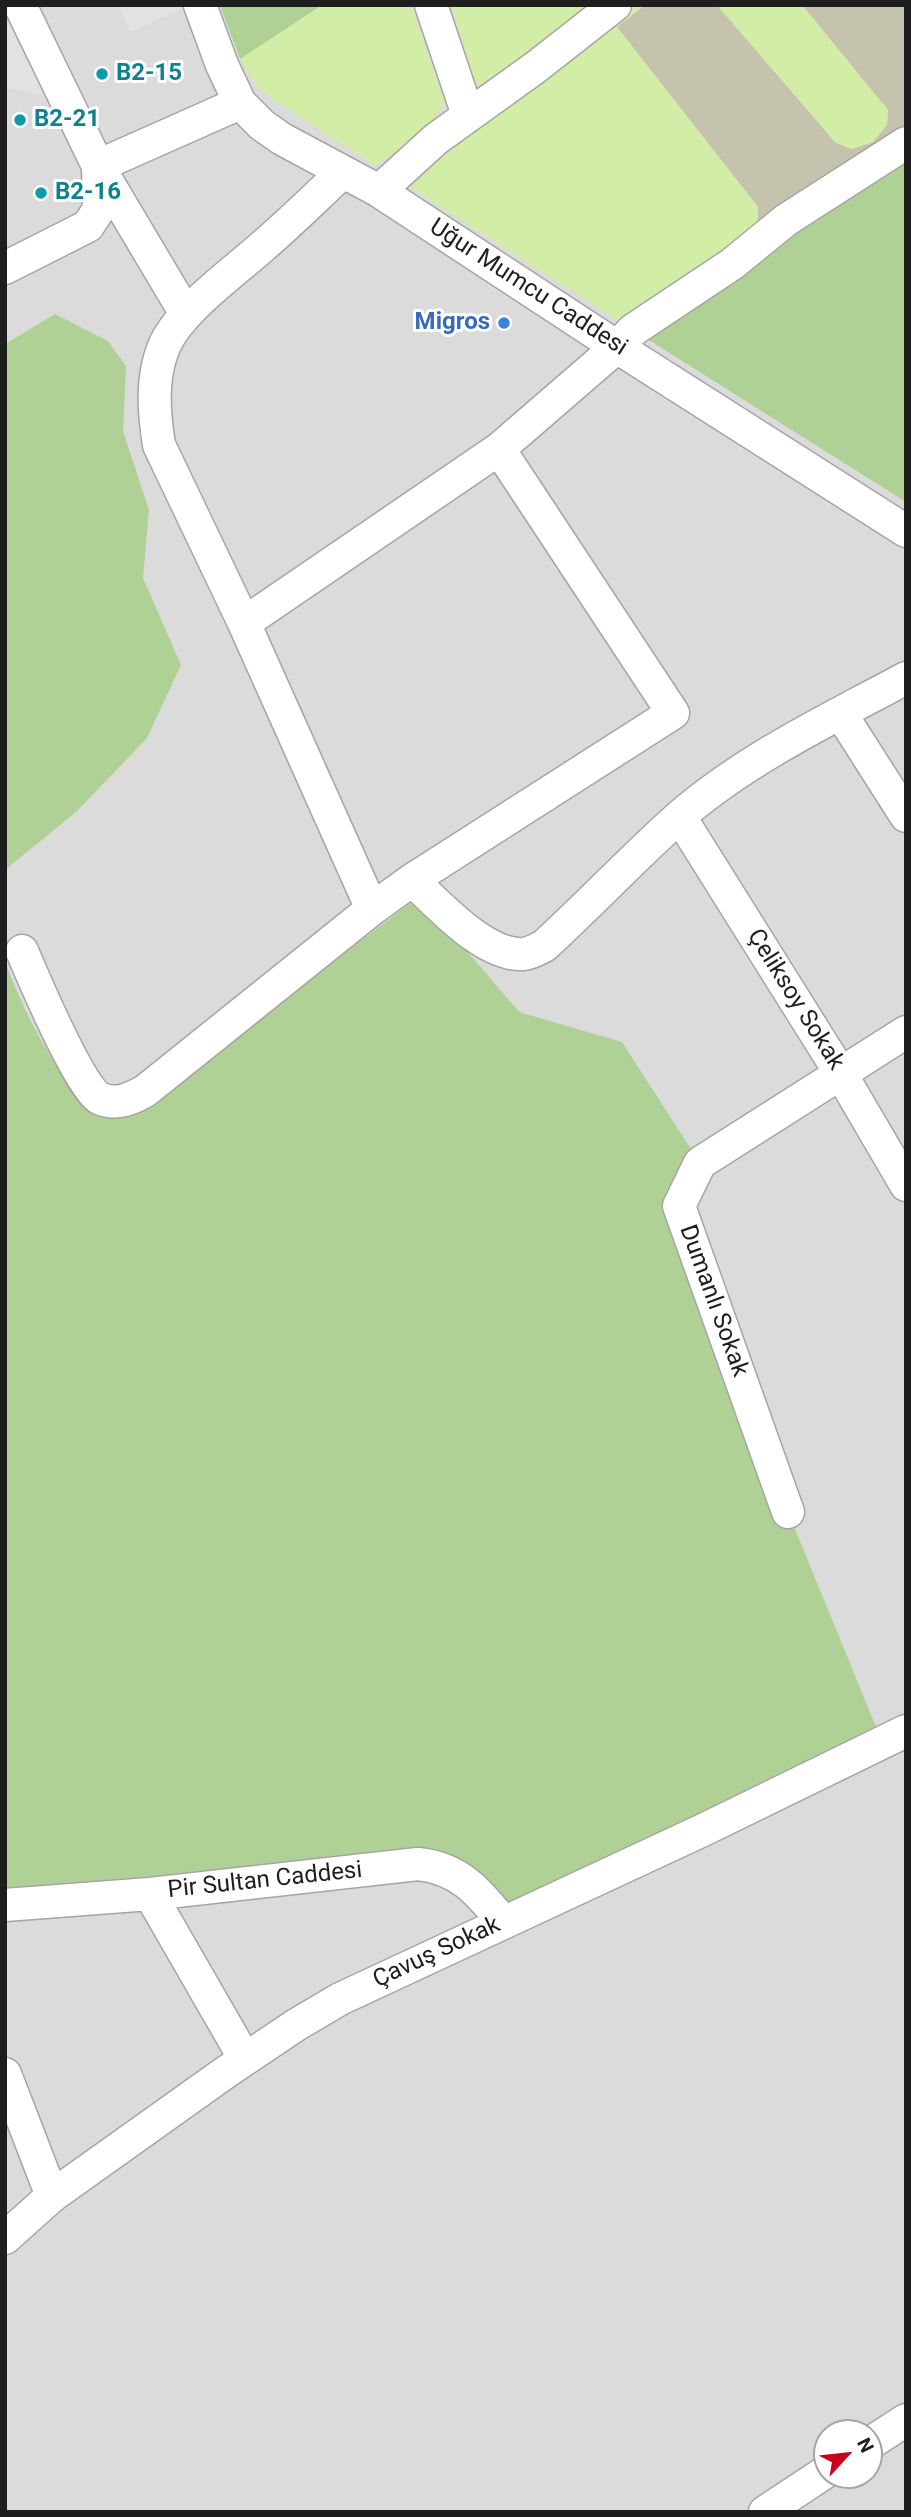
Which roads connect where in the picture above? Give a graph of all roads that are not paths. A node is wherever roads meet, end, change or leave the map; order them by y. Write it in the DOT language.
graph roads {
  1 [pos="20,5"];
  2 [pos="201,5"];
  3 [pos="431,5"];
  4 [pos="615,5"];
  5 [pos="240,103"];
  6 [pos="468,115"];
  7 [pos="906,143"];
  8 [pos="99,166"];
  9 [pos="342,173"];
  10 [pos="379,191"];
  11 [pos="5,268"];
  12 [pos="186,314"];
  13 [pos="617,347"];
  14 [pos="499,449"];
  15 [pos="906,531"];
  16 [pos="244,623"];
  17 [pos="906,678"];
  18 [pos="841,714"];
  19 [pos="906,816"];
  20 [pos="680,817"];
  21 [pos="412,880"];
  22 [pos="372,909"];
  23 [pos="22,951"];
  24 [pos="906,1032"];
  25 [pos="841,1074"];
  26 [pos="906,1185"];
  27 [pos="788,1512"];
  28 [pos="906,1731"];
  29 [pos="150,1894"];
  30 [pos="5,1905"];
  31 [pos="503,1922"];
  32 [pos="245,2059"];
  33 [pos="5,2074"];
  34 [pos="52,2196"];
  35 [pos="5,2238"];
  36 [pos="906,2420"];
  37 [pos="883,2435"];
  38 [pos="813,2480"];
  39 [pos="765,2512"];
  1 -- 8 [label="street"];
  2 -- 5 [label="street, Uğur Mumcu Caddesi"];
  3 -- 6 [label="street"];
  4 -- 6 [label="street"];
  5 -- 8 [label="street"];
  5 -- 9 [label="street, Uğur Mumcu Caddesi"];
  6 -- 10 [label="street"];
  7 -- 13 [label="street"];
  8 -- 11 [label="street"];
  8 -- 12 [label="street"];
  9 -- 10 [label="street, Uğur Mumcu Caddesi"];
  9 -- 12 [label="street"];
  10 -- 13 [label="street, Uğur Mumcu Caddesi"];
  12 -- 16 [label="street"];
  13 -- 14 [label="street"];
  13 -- 15 [label="street, Uğur Mumcu Caddesi"];
  14 -- 16 [label="street"];
  14 -- 21 [label="street"];
  16 -- 22 [label="street"];
  17 -- 18 [label="street"];
  18 -- 19 [label="street"];
  18 -- 20 [label="street"];
  20 -- 21 [label="street"];
  20 -- 25 [label="street, Çeliksoy Sokak"];
  21 -- 22 [label="street"];
  22 -- 23 [label="street"];
  24 -- 25 [label="street, Dumanlı Sokak"];
  25 -- 26 [label="street, Çeliksoy Sokak"];
  25 -- 27 [label="street, Dumanlı Sokak"];
  28 -- 31 [label="street, Çavuş Sokak"];
  29 -- 30 [label="street, Pir Sultan Caddesi"];
  29 -- 31 [label="street, Pir Sultan Caddesi"];
  29 -- 32 [label="street"];
  31 -- 32 [label="street, Çavuş Sokak"];
  32 -- 34 [label="street, Çavuş Sokak"];
  33 -- 34 [label="street"];
  34 -- 35 [label="street, Çavuş Sokak"];
  36 -- 37 [label="street"];
  38 -- 39 [label="street"];
}
